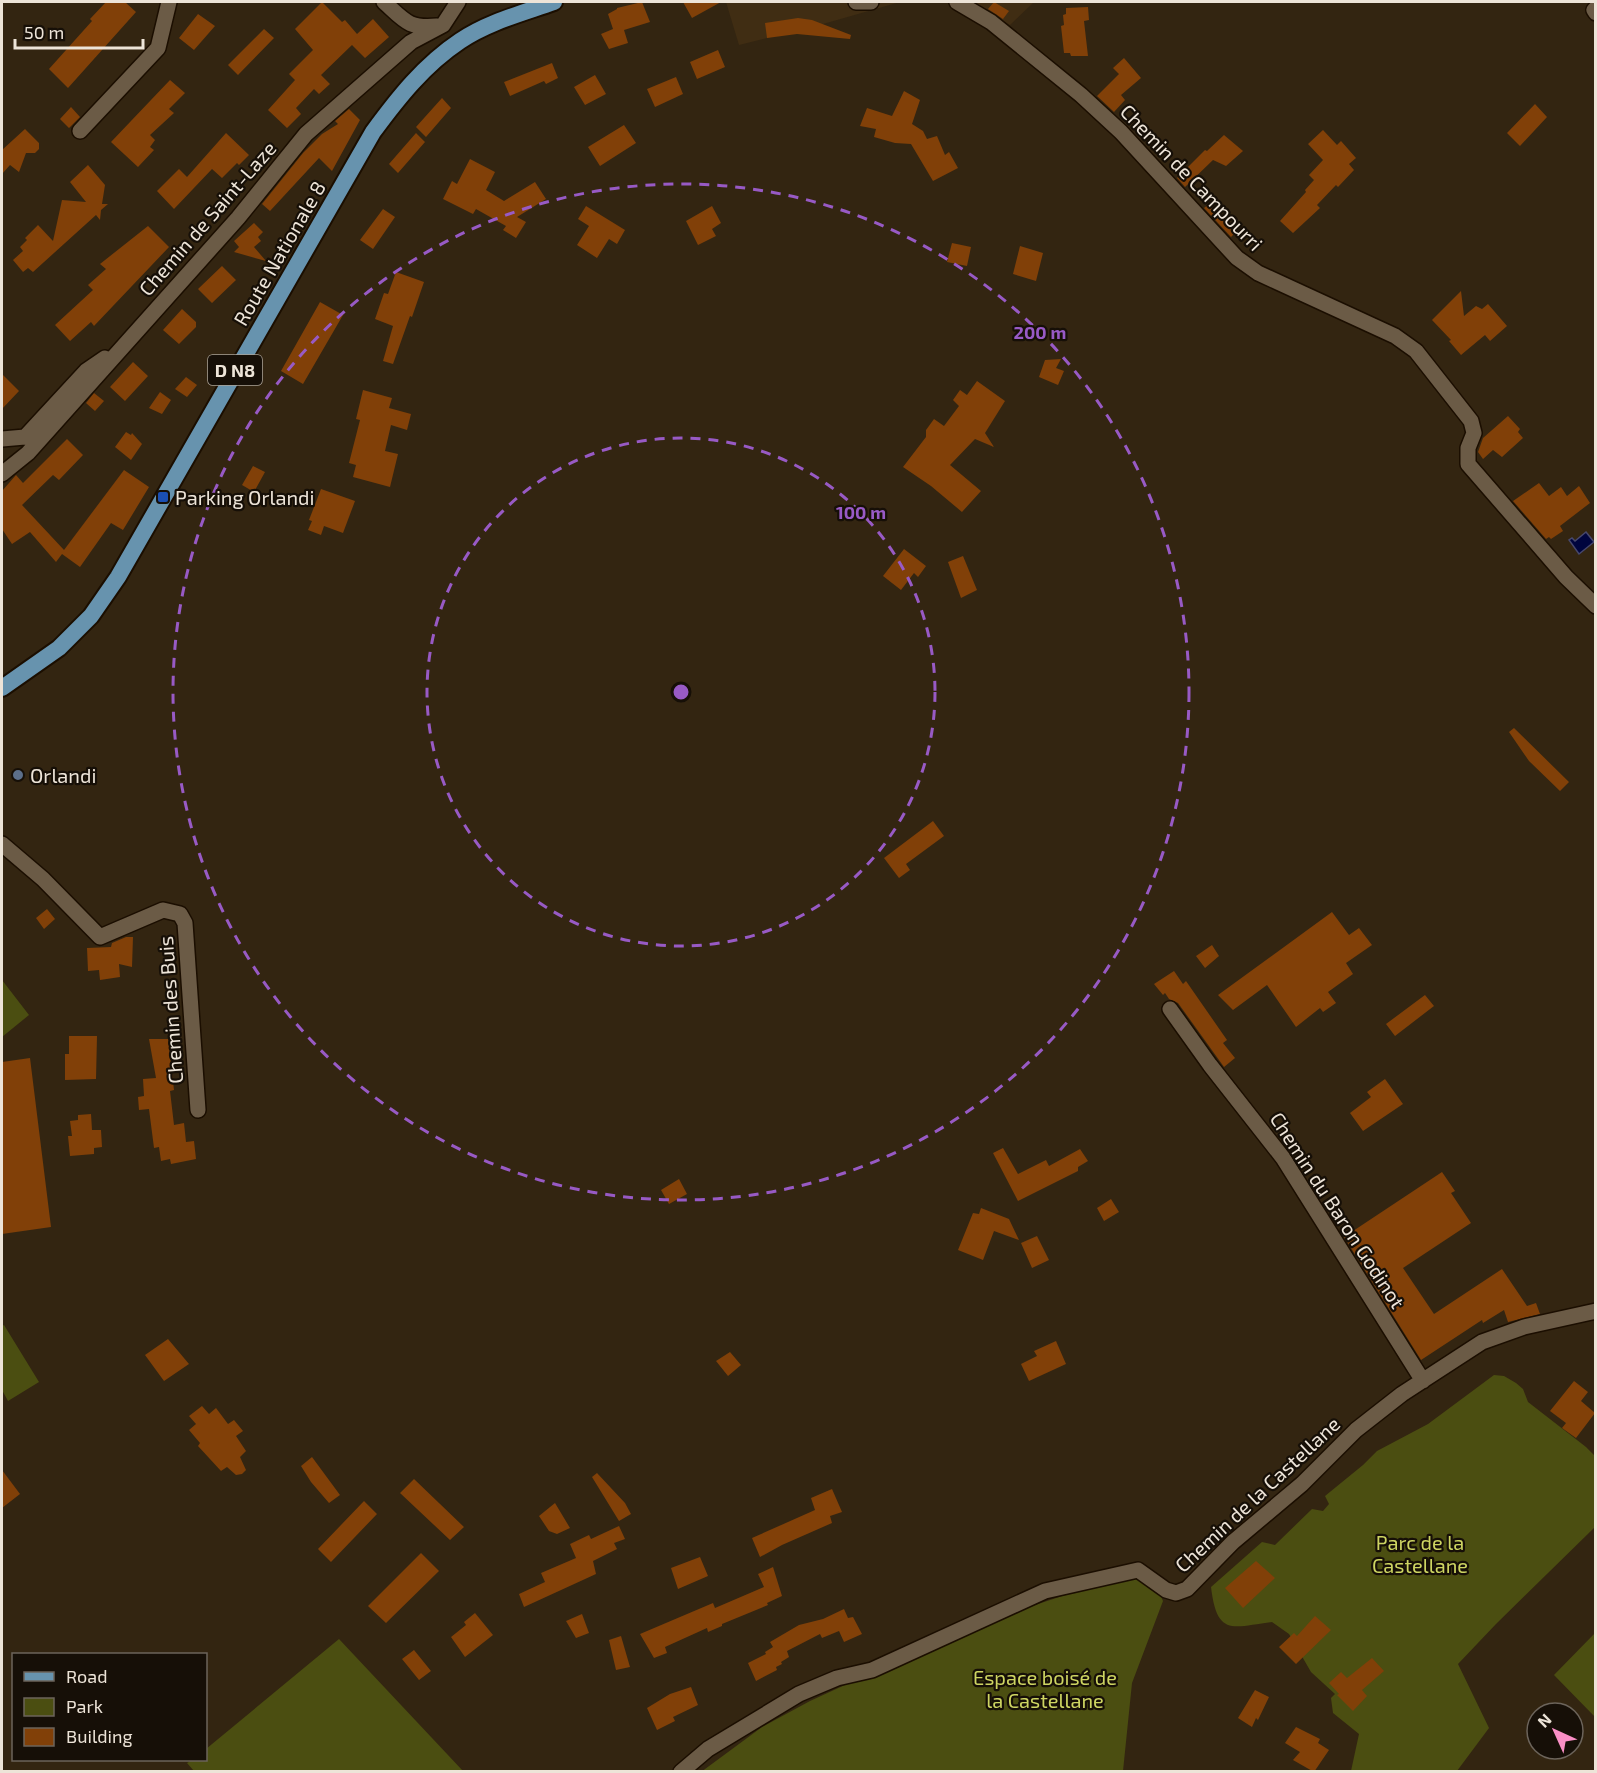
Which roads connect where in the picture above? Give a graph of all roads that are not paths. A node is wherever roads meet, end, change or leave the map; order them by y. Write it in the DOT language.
graph roads {
  1 [pos="169,2"];
  2 [pos="384,2"];
  3 [pos="458,2"];
  4 [pos="554,2"];
  5 [pos="856,2"];
  6 [pos="871,2"];
  7 [pos="957,2"];
  8 [pos="1596,8"];
  9 [pos="1596,14"];
  10 [pos="442,25"];
  11 [pos="460,41"];
  12 [pos="80,131"];
  13 [pos="122,347"];
  14 [pos="2,439"];
  15 [pos="2,474"];
  16 [pos="1596,606"];
  17 [pos="2,688"];
  18 [pos="2,844"];
  19 [pos="1170,1009"];
  20 [pos="198,1110"];
  21 [pos="1596,1311"];
  22 [pos="1423,1381"];
  23 [pos="681,1772"];
  1 -- 12 [label="street"];
  2 -- 10 [label="street"];
  3 -- 10 [label="street"];
  4 -- 11 [label="main road, Route Nationale 8 / D N8"];
  5 -- 6 [label="street"];
  7 -- 16 [label="street, Chemin de Campourri"];
  8 -- 9 [label="street"];
  10 -- 11 [label="street"];
  10 -- 13 [label="street, Chemin de Saint-Laze"];
  11 -- 17 [label="main road, Route Nationale 8 / D N8"];
  13 -- 14 [label="street"];
  13 -- 15 [label="street, Chemin de Saint-Laze"];
  18 -- 20 [label="street, Chemin des Buis"];
  19 -- 22 [label="street, Chemin du Baron Godinot"];
  21 -- 22 [label="street, Chemin de la Castellane"];
  22 -- 23 [label="street, Chemin de la Castellane"];
}
